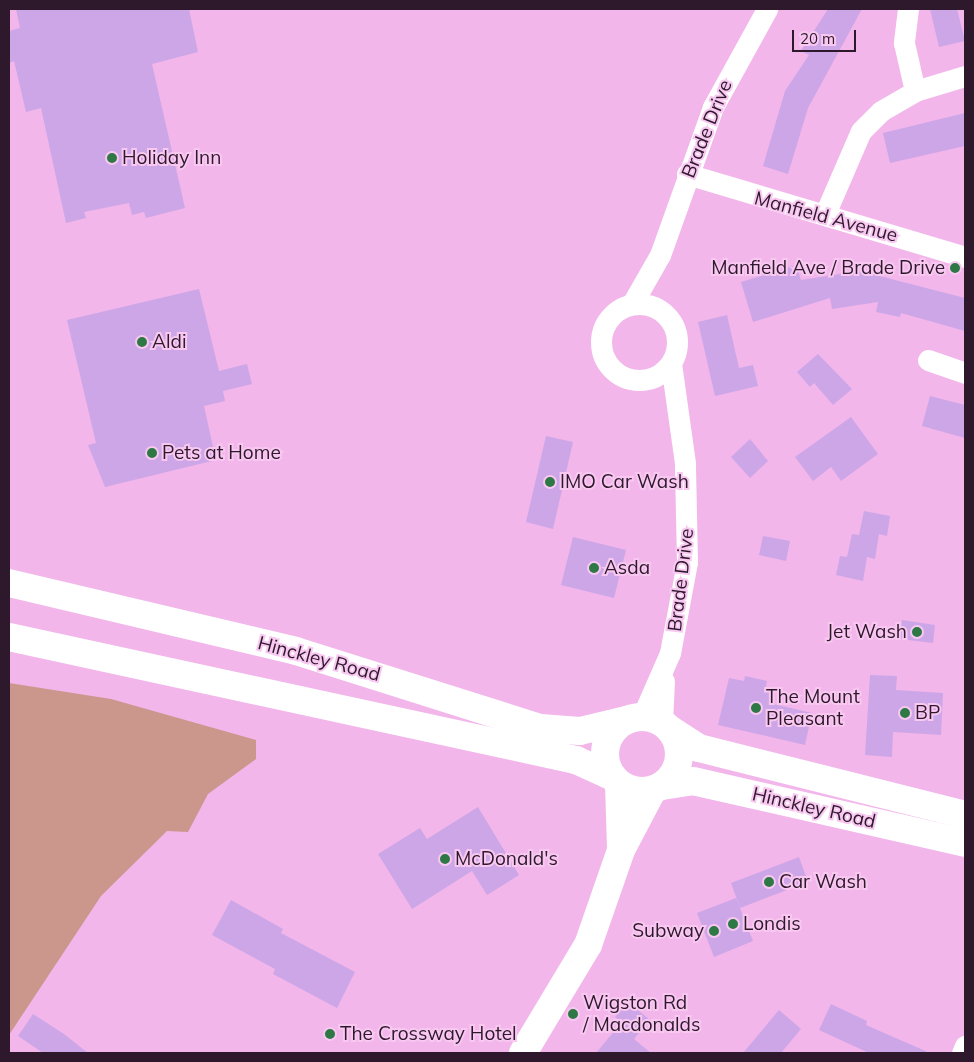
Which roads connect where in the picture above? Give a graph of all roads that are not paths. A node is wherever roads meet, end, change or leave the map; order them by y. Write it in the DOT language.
graph roads {
  1 [pos="767,9"];
  2 [pos="908,9"];
  3 [pos="965,76"];
  4 [pos="915,91"];
  5 [pos="687,174"];
  6 [pos="825,214"];
  7 [pos="660,255"];
  8 [pos="965,257"];
  9 [pos="632,304"];
  10 [pos="654,307"];
  11 [pos="928,360"];
  12 [pos="671,364"];
  13 [pos="965,373"];
  14 [pos="652,378"];
  15 [pos="680,431"];
  16 [pos="9,583"];
  17 [pos="9,637"];
  18 [pos="650,722"];
  19 [pos="616,780"];
  20 [pos="657,789"];
  21 [pos="965,815"];
  22 [pos="965,843"];
  23 [pos="621,850"];
  24 [pos="965,1046"];
  25 [pos="523,1053"];
  26 [pos="962,1053"];
  1 -- 5 [label="street, Brade Drive"];
  2 -- 4 [label="street"];
  3 -- 4 [label="street"];
  4 -- 6 [label="street"];
  5 -- 6 [label="street, Manfield Avenue"];
  5 -- 7 [label="street, Brade Drive"];
  6 -- 8 [label="street, Manfield Avenue"];
  7 -- 9 [label="street, Brade Drive"];
  7 -- 10 [label="street, Brade Drive"];
  9 -- 10 [label="street"];
  9 -- 14 [label="street"];
  10 -- 12 [label="street"];
  11 -- 13 [label="street"];
  12 -- 14 [label="street"];
  12 -- 15 [label="street, Brade Drive"];
  14 -- 15 [label="street, Brade Drive"];
  15 -- 18 [label="street, Brade Drive"];
  16 -- 18 [label="main road, Hinckley Road"];
  17 -- 19 [label="main road"];
  18 -- 19 [label="main road"];
  18 -- 20 [label="main road"];
  18 -- 21 [label="main road, Hinckley Road"];
  19 -- 20 [label="main road"];
  19 -- 23 [label="main road"];
  20 -- 22 [label="main road, Hinckley Road"];
  20 -- 23 [label="main road"];
  23 -- 25 [label="main road"];
  24 -- 26 [label="street"];
}
